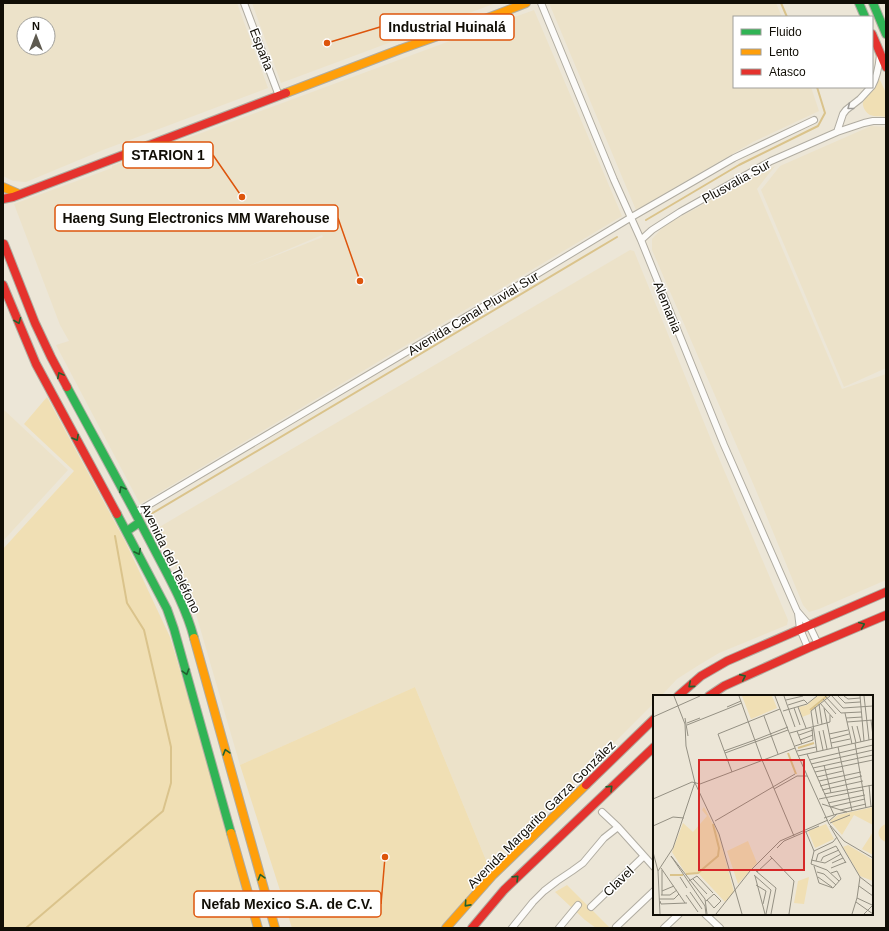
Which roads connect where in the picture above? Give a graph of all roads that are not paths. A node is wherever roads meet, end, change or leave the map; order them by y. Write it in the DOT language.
graph roads {
  1 [pos="244,3"];
  2 [pos="526,3"];
  3 [pos="541,3"];
  4 [pos="859,3"];
  5 [pos="872,3"];
  6 [pos="865,16"];
  7 [pos="886,34"];
  8 [pos="873,36"];
  9 [pos="880,52"];
  10 [pos="886,67"];
  11 [pos="873,84"];
  12 [pos="870,88"];
  13 [pos="279,96"];
  14 [pos="814,120"];
  15 [pos="886,121"];
  16 [pos="837,132"];
  17 [pos="3,188"];
  18 [pos="19,194"];
  19 [pos="3,199"];
  20 [pos="630,218"];
  21 [pos="641,240"];
  22 [pos="4,242"];
  23 [pos="3,285"];
  24 [pos="135,513"];
  25 [pos="140,522"];
  26 [pos="127,530"];
  27 [pos="886,592"];
  28 [pos="798,611"];
  29 [pos="886,615"];
  30 [pos="809,625"];
  31 [pos="800,629"];
  32 [pos="818,644"];
  33 [pos="808,648"];
  34 [pos="679,695"];
  35 [pos="710,695"];
  36 [pos="653,720"];
  37 [pos="653,748"];
  38 [pos="602,812"];
  39 [pos="618,827"];
  40 [pos="644,856"];
  41 [pos="653,866"];
  42 [pos="653,892"];
  43 [pos="578,905"];
  44 [pos="592,907"];
  45 [pos="678,915"];
  46 [pos="706,915"];
  47 [pos="718,926"];
  48 [pos="616,927"];
  49 [pos="258,928"];
  50 [pos="275,928"];
  51 [pos="446,928"];
  52 [pos="472,928"];
  53 [pos="512,928"];
  54 [pos="559,928"];
  55 [pos="664,928"];
  56 [pos="710,928"];
  1 -- 13 [label="street, España"];
  2 -- 13 [label="main road"];
  3 -- 20 [label="street, Alemania"];
  4 -- 6 [label="main road"];
  5 -- 7 [label="main road"];
  8 -- 9 [label="main road"];
  9 -- 10 [label="main road"];
  9 -- 11 [label="street"];
  12 -- 16 [label="street, one-way"];
  13 -- 18 [label="main road"];
  14 -- 20 [label="street, Avenida Canal Pluvial Sur"];
  15 -- 16 [label="street, Plusvalia Sur"];
  16 -- 21 [label="street, Plusvalia Sur"];
  17 -- 18 [label="main road"];
  18 -- 19 [label="main road"];
  20 -- 21 [label="street, Alemania"];
  20 -- 24 [label="street, Avenida Canal Pluvial Sur"];
  21 -- 28 [label="street, Alemania"];
  24 -- 22 [label="main road, Avenida del Teléfono, one-way"];
  23 -- 26 [label="main road, Avenida del Teléfono, one-way"];
  24 -- 25 [label="main road, Avenida del Teléfono"];
  25 -- 26 [label="main road"];
  50 -- 25 [label="main road, Avenida del Teléfono, one-way"];
  26 -- 49 [label="main road, Avenida del Teléfono, one-way"];
  27 -- 30 [label="main road"];
  28 -- 30 [label="street, Alemania"];
  28 -- 31 [label="street, Alemania"];
  32 -- 29 [label="main road, one-way"];
  30 -- 31 [label="main road"];
  30 -- 32 [label="street, Alemania"];
  31 -- 33 [label="street, Alemania"];
  31 -- 34 [label="main road, one-way"];
  32 -- 33 [label="main road"];
  35 -- 33 [label="main road, one-way"];
  36 -- 51 [label="main road, Avenida Margarito Garza González, one-way"];
  52 -- 37 [label="main road, Avenida Margarito Garza González, one-way"];
  38 -- 39 [label="street"];
  39 -- 40 [label="street"];
  39 -- 53 [label="street"];
  40 -- 41 [label="street"];
  40 -- 44 [label="street, Clavel"];
  42 -- 48 [label="street"];
  43 -- 54 [label="street"];
  45 -- 55 [label="street"];
  46 -- 47 [label="street"];
  47 -- 56 [label="street"];
}
